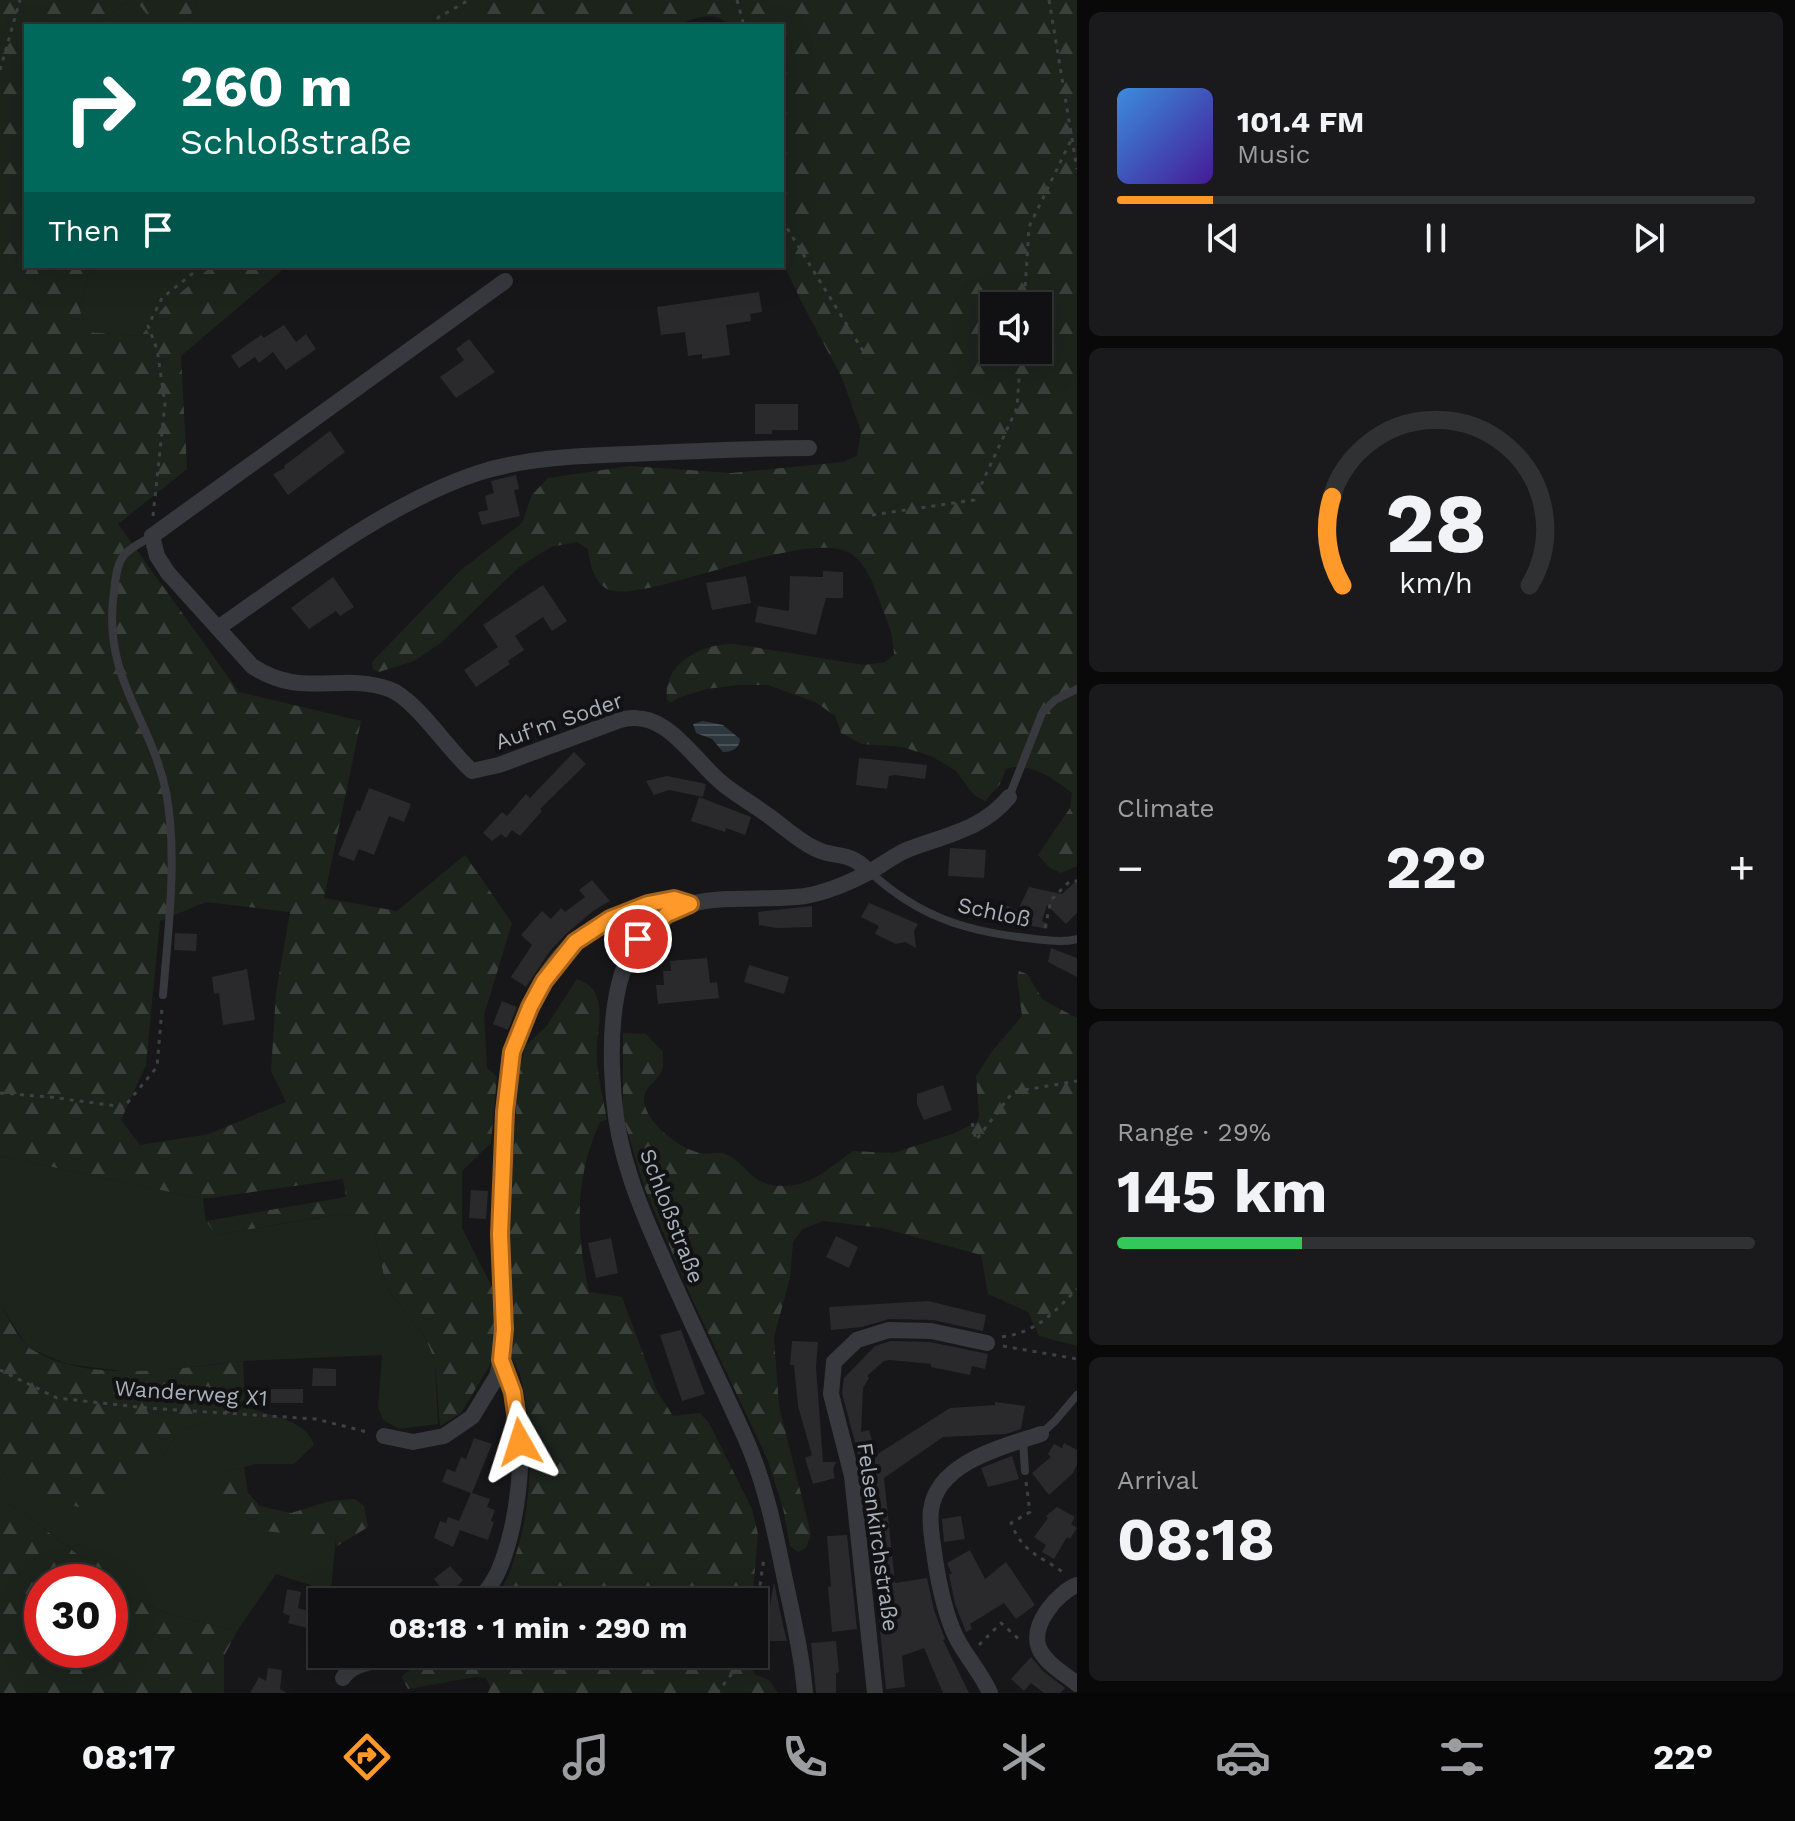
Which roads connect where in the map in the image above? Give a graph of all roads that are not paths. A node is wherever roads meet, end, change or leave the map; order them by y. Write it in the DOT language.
graph roads {
  1 [pos="505,281"];
  2 [pos="809,448"];
  3 [pos="152,536"];
  4 [pos="218,628"];
  5 [pos="1077,689"];
  6 [pos="1009,797"];
  7 [pos="869,872"];
  8 [pos="690,904"];
  9 [pos="1077,939"];
  10 [pos="163,995"];
  11 [pos="987,1343"];
  12 [pos="501,1360"];
  13 [pos="1077,1395"];
  14 [pos="1041,1434"];
  15 [pos="384,1436"];
  16 [pos="1023,1440"];
  17 [pos="1025,1471"];
  18 [pos="1075,1586"];
  19 [pos="487,1588"];
  20 [pos="354,1668"];
  21 [pos="343,1678"];
  22 [pos="1077,1684"];
  23 [pos="805,1693"];
  24 [pos="875,1693"];
  25 [pos="990,1693"];
  1 -- 3 [label="street"];
  2 -- 4 [label="street"];
  3 -- 4 [label="street, Auf'm Soder"];
  3 -- 10 [label="lane"];
  4 -- 7 [label="street, Auf'm Soder"];
  5 -- 6 [label="lane"];
  6 -- 7 [label="street, Schloßstraße"];
  7 -- 8 [label="street, Schloßstraße"];
  7 -- 9 [label="lane, Schloß"];
  8 -- 12 [label="street"];
  8 -- 23 [label="street, Schloßstraße"];
  11 -- 24 [label="street, Felsenkirchstraße"];
  12 -- 15 [label="street"];
  12 -- 19 [label="street"];
  13 -- 14 [label="lane"];
  14 -- 16 [label="street"];
  16 -- 17 [label="lane"];
  16 -- 25 [label="street"];
  18 -- 22 [label="street"];
  20 -- 21 [label="street"];
}
